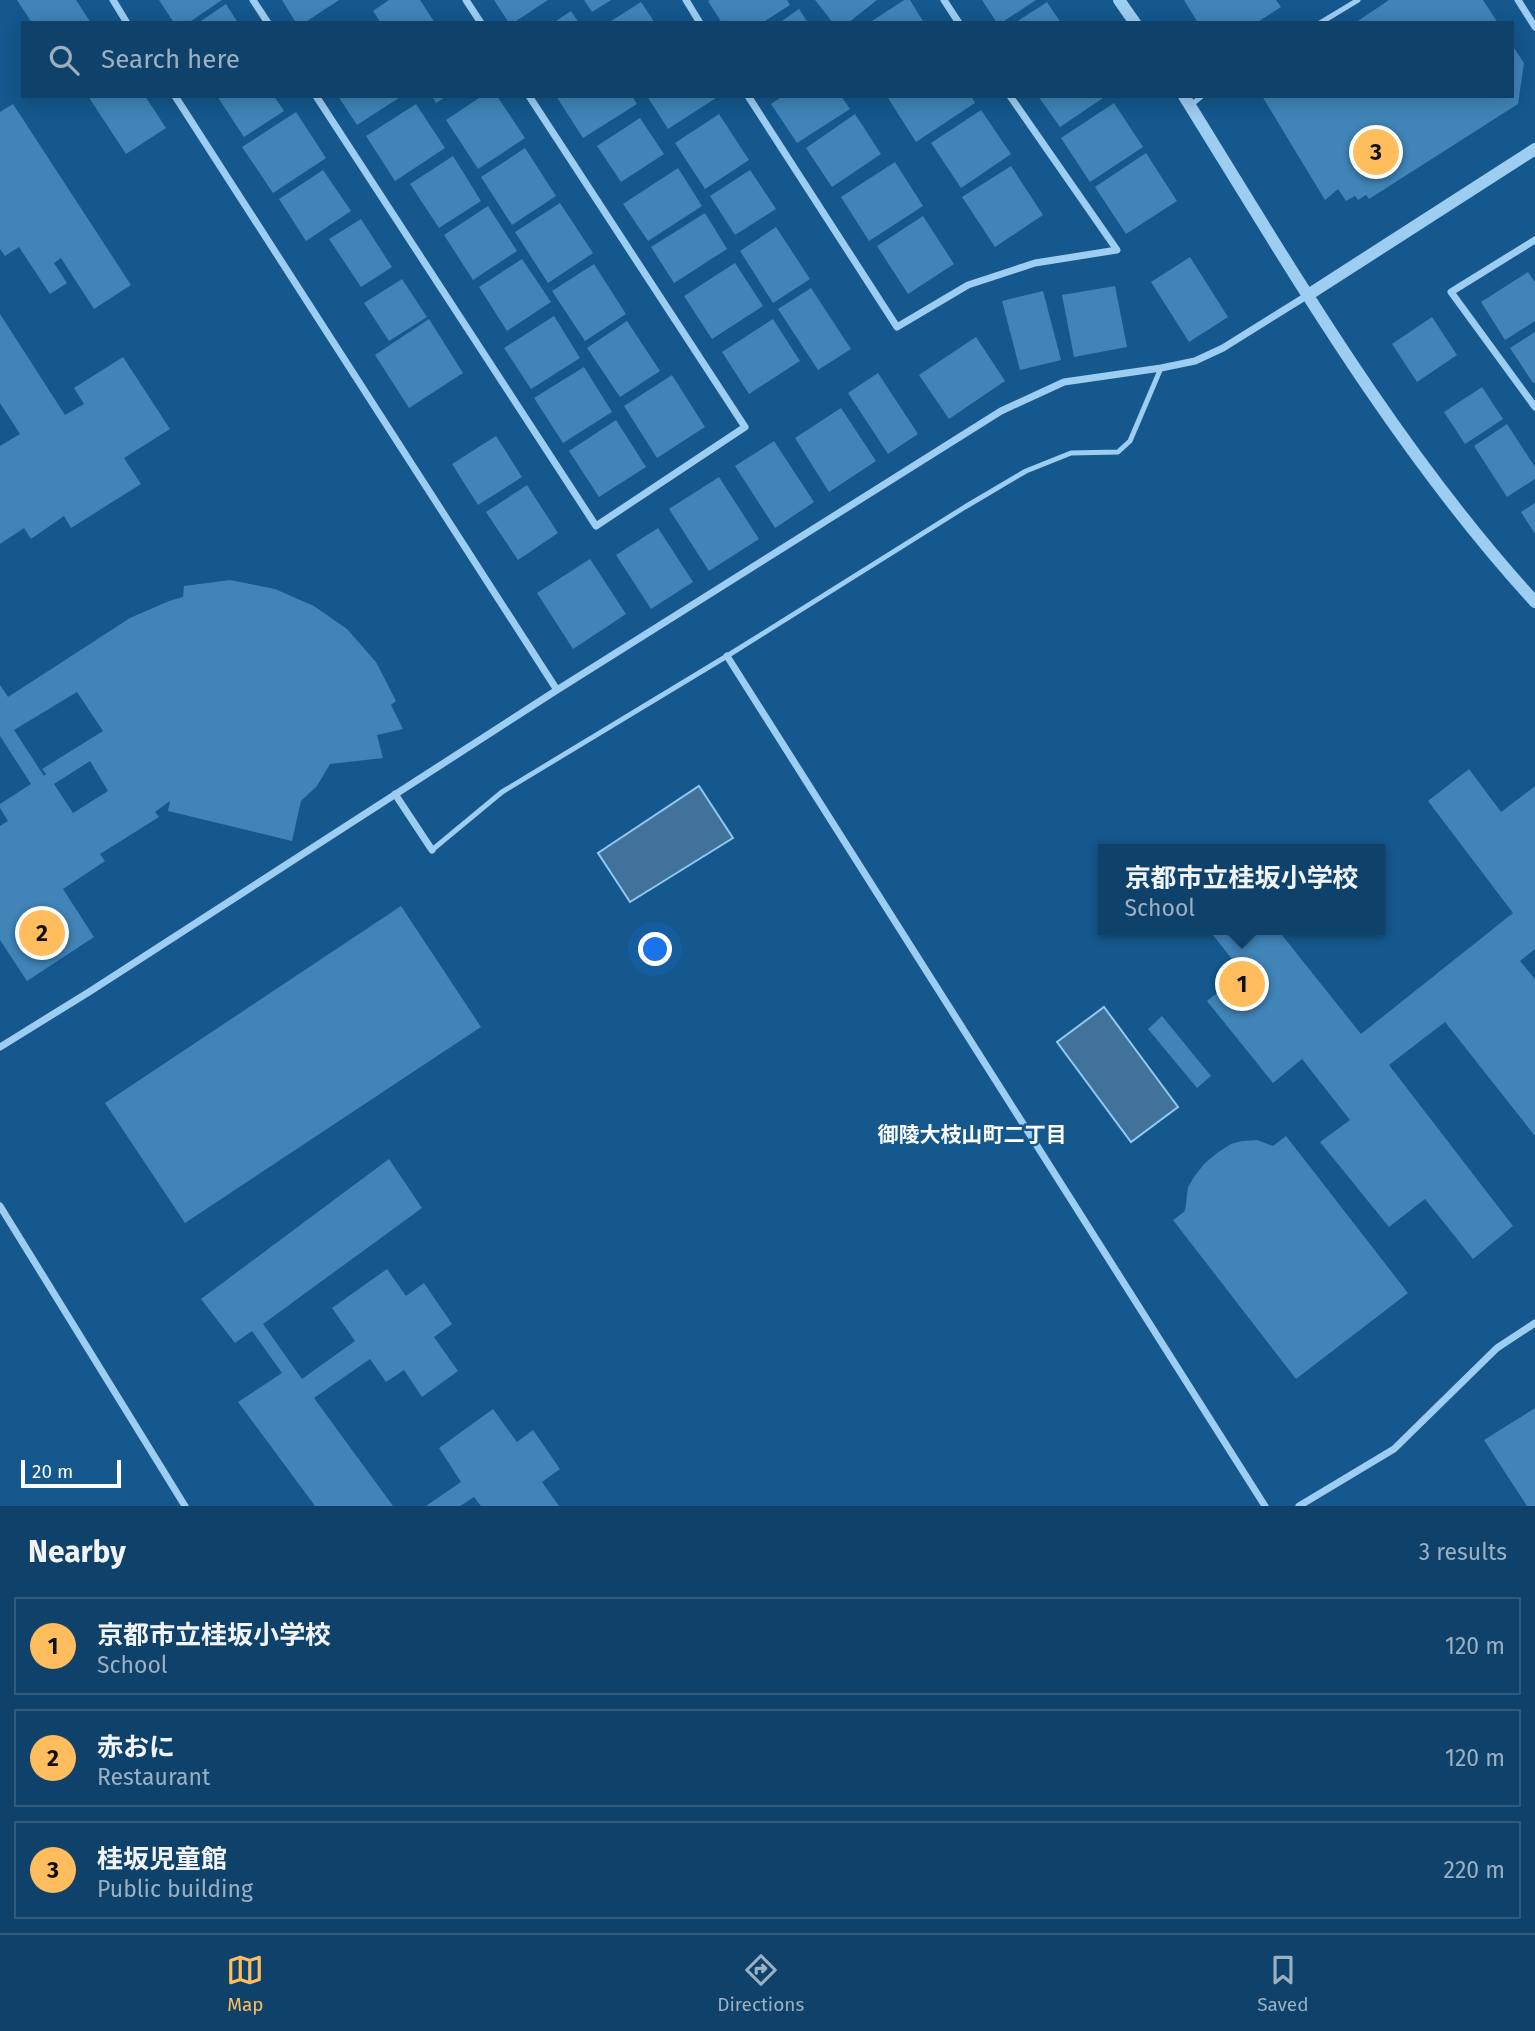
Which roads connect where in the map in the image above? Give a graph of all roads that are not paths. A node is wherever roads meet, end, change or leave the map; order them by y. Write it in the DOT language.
graph roads {
  1 [pos="113,0"];
  2 [pos="253,0"];
  3 [pos="466,0"];
  4 [pos="686,0"];
  5 [pos="944,0"];
  6 [pos="1119,0"];
  7 [pos="1358,0"];
  8 [pos="1518,0"];
  9 [pos="1532,16"];
  10 [pos="126,21"];
  11 [pos="267,21"];
  12 [pos="480,21"];
  13 [pos="700,21"];
  14 [pos="958,21"];
  15 [pos="1134,21"];
  16 [pos="1323,21"];
  17 [pos="1535,27"];
  18 [pos="176,98"];
  19 [pos="317,98"];
  20 [pos="530,98"];
  21 [pos="749,98"];
  22 [pos="1011,98"];
  23 [pos="1186,101"];
  24 [pos="1535,149"];
  25 [pos="1535,240"];
  26 [pos="1308,295"];
  27 [pos="1161,368"];
  28 [pos="1535,407"];
  29 [pos="1534,600"];
  30 [pos="727,656"];
  31 [pos="557,690"];
  32 [pos="396,794"];
  33 [pos="432,850"];
  34 [pos="0,1047"];
  35 [pos="0,1206"];
  36 [pos="1535,1323"];
  37 [pos="185,1506"];
  38 [pos="1265,1506"];
  39 [pos="1299,1506"];
  1 -- 10 [label="street"];
  2 -- 11 [label="street"];
  3 -- 12 [label="street"];
  4 -- 13 [label="street"];
  5 -- 14 [label="street"];
  6 -- 15 [label="street"];
  7 -- 16 [label="lane"];
  8 -- 9 [label="street"];
  9 -- 17 [label="street"];
  18 -- 31 [label="street"];
  19 -- 20 [label="street"];
  21 -- 22 [label="street"];
  23 -- 26 [label="street"];
  24 -- 26 [label="street"];
  25 -- 28 [label="street"];
  26 -- 27 [label="street"];
  26 -- 29 [label="street"];
  27 -- 30 [label="lane"];
  27 -- 31 [label="street"];
  30 -- 33 [label="lane"];
  30 -- 38 [label="street"];
  31 -- 32 [label="street"];
  32 -- 33 [label="street"];
  32 -- 34 [label="street"];
  35 -- 37 [label="street"];
  36 -- 39 [label="street"];
}
